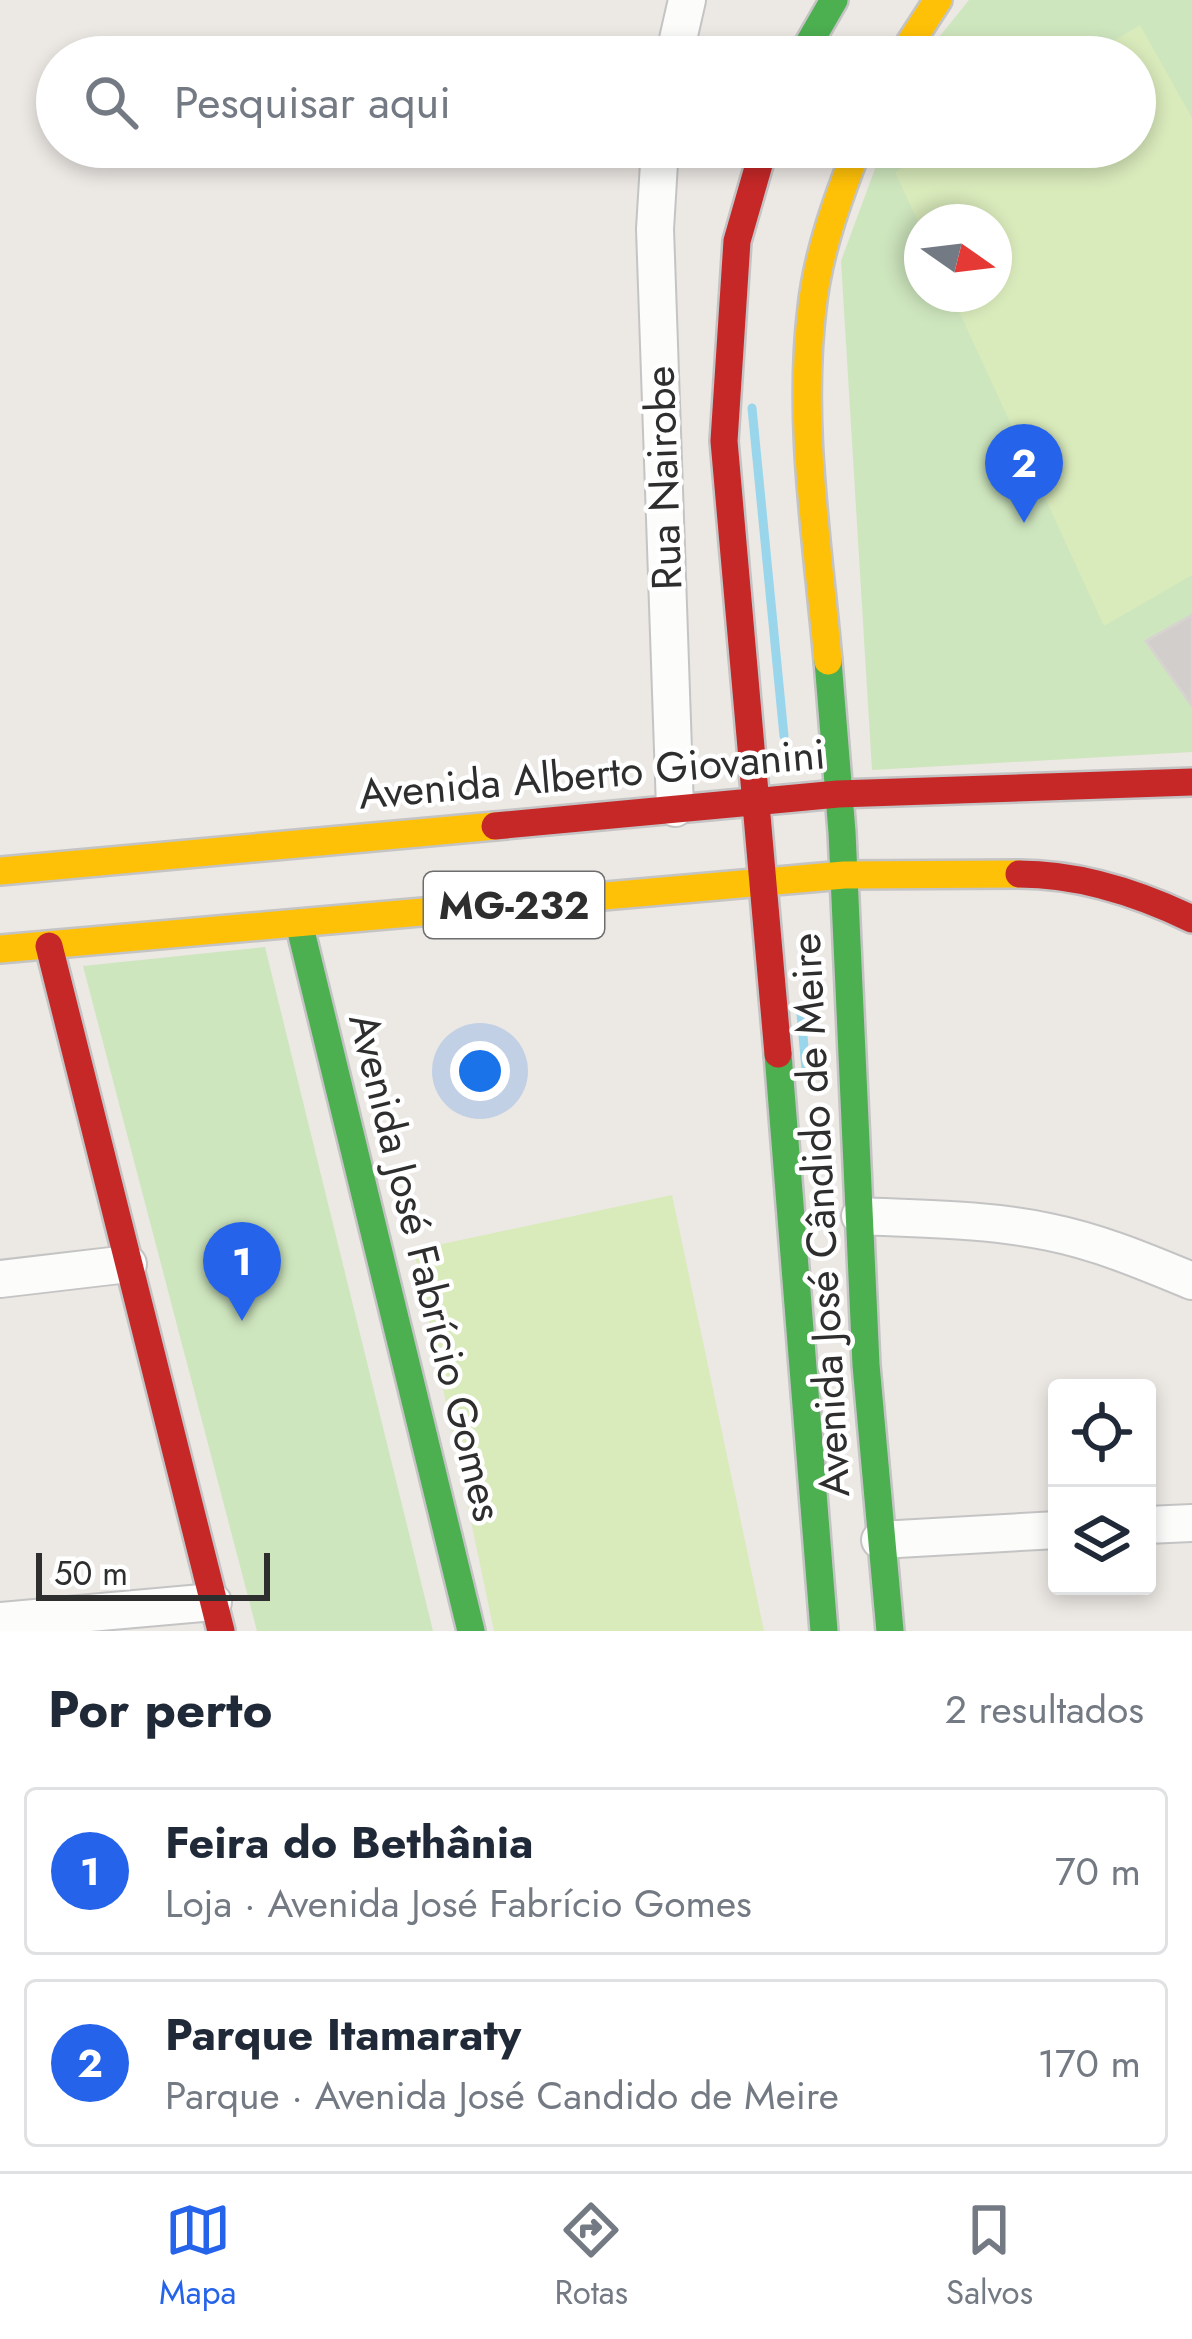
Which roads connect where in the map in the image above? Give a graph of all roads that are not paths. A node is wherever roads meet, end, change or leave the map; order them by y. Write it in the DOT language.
graph roads {
  1 [pos="687,0"];
  2 [pos="834,0"];
  3 [pos="938,0"];
  4 [pos="679,36"];
  5 [pos="813,36"];
  6 [pos="915,36"];
  7 [pos="659,168"];
  8 [pos="758,168"];
  9 [pos="850,168"];
  10 [pos="1192,782"];
  11 [pos="838,794"];
  12 [pos="758,801"];
  13 [pos="676,808"];
  14 [pos="0,871"];
  15 [pos="844,875"];
  16 [pos="764,884"];
  17 [pos="1192,919"];
  18 [pos="299,923"];
  19 [pos="49,946"];
  20 [pos="0,949"];
  21 [pos="860,1216"];
  22 [pos="128,1264"];
  23 [pos="0,1279"];
  24 [pos="1192,1281"];
  25 [pos="1192,1523"];
  26 [pos="1156,1525"];
  27 [pos="1048,1531"];
  28 [pos="880,1540"];
  29 [pos="217,1617"];
  30 [pos="0,1621"];
  31 [pos="471,1631"];
  32 [pos="824,1631"];
  33 [pos="890,1631"];
  1 -- 4 [label="street"];
  2 -- 5 [label="street"];
  3 -- 6 [label="street"];
  7 -- 13 [label="street, Rua Nairobe"];
  8 -- 12 [label="street, Avenida José Cândido de Meire"];
  9 -- 11 [label="street, Avenida José Cândido de Meire"];
  10 -- 11 [label="street, Avenida Alberto Giovanini / MG-232"];
  11 -- 12 [label="street, Avenida Alberto Giovanini / MG-232"];
  11 -- 15 [label="street, Avenida José Cândido de Meire"];
  12 -- 13 [label="street, Avenida Alberto Giovanini / MG-232"];
  12 -- 16 [label="street, Avenida José Cândido de Meire"];
  13 -- 14 [label="street, Avenida Alberto Giovanini / MG-232"];
  15 -- 16 [label="street, MG-232"];
  15 -- 17 [label="street, MG-232"];
  15 -- 21 [label="street, Avenida José Cândido de Meire"];
  16 -- 18 [label="street, MG-232"];
  16 -- 32 [label="street, Avenida José Cândido de Meire"];
  18 -- 19 [label="street, MG-232"];
  18 -- 31 [label="street, Avenida José Fabrício Gomes"];
  19 -- 20 [label="street, MG-232"];
  19 -- 22 [label="street"];
  21 -- 24 [label="street"];
  21 -- 28 [label="street, Avenida José Cândido de Meire"];
  22 -- 23 [label="street"];
  22 -- 29 [label="street"];
  25 -- 26 [label="street"];
  27 -- 28 [label="street"];
  28 -- 33 [label="street, Avenida José Cândido de Meire"];
  29 -- 30 [label="street"];
}
